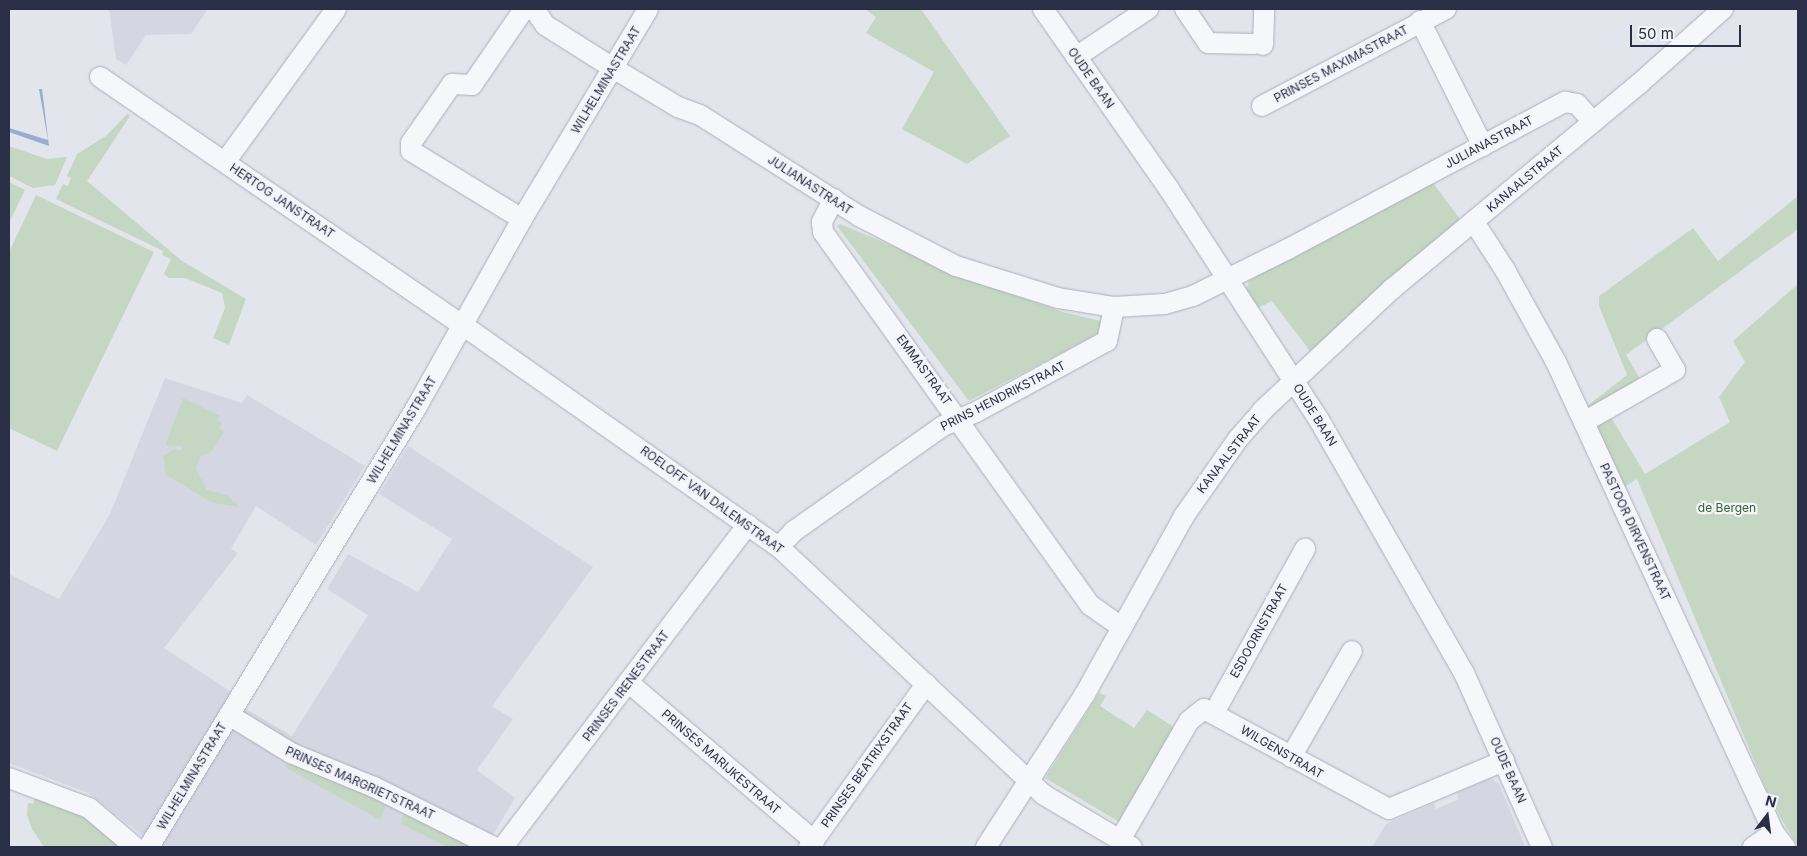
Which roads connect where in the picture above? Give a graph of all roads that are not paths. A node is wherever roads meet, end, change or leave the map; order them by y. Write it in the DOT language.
graph roads {
  1 [pos="336,9"];
  2 [pos="524,9"];
  3 [pos="534,9"];
  4 [pos="648,9"];
  5 [pos="1043,9"];
  6 [pos="1148,9"];
  7 [pos="1185,9"];
  8 [pos="1264,9"];
  9 [pos="1446,9"];
  10 [pos="1723,9"];
  11 [pos="1420,21"];
  12 [pos="1076,57"];
  13 [pos="613,68"];
  14 [pos="100,77"];
  15 [pos="1262,106"];
  16 [pos="1592,122"];
  17 [pos="1483,146"];
  18 [pos="225,162"];
  19 [pos="834,199"];
  20 [pos="522,219"];
  21 [pos="1474,222"];
  22 [pos="1228,280"];
  23 [pos="1114,306"];
  24 [pos="464,326"];
  25 [pos="1657,339"];
  26 [pos="1293,381"];
  27 [pos="958,419"];
  28 [pos="1584,422"];
  29 [pos="748,524"];
  30 [pos="779,546"];
  31 [pos="1305,549"];
  32 [pos="1122,627"];
  33 [pos="1352,651"];
  34 [pos="628,682"];
  35 [pos="926,684"];
  36 [pos="1214,713"];
  37 [pos="229,715"];
  38 [pos="1291,757"];
  39 [pos="1504,761"];
  40 [pos="9,778"];
  41 [pos="1028,779"];
  42 [pos="1780,840"];
  43 [pos="811,844"];
  44 [pos="1126,844"];
  45 [pos="135,847"];
  46 [pos="149,847"];
  47 [pos="494,847"];
  48 [pos="503,847"];
  49 [pos="986,847"];
  50 [pos="1542,847"];
  51 [pos="1753,847"];
  1 -- 18 [label="street"];
  2 -- 20 [label="street"];
  3 -- 13 [label="street, JULIANASTRAAT"];
  4 -- 13 [label="street, WILHELMINASTRAAT"];
  5 -- 12 [label="street, OUDE BAAN"];
  6 -- 12 [label="street"];
  7 -- 8 [label="street"];
  9 -- 11 [label="street, PRINSES MAXIMASTRAAT"];
  10 -- 16 [label="street"];
  11 -- 15 [label="street, PRINSES MAXIMASTRAAT"];
  11 -- 17 [label="street, PRINSES MAXIMASTRAAT"];
  12 -- 22 [label="street, OUDE BAAN"];
  13 -- 19 [label="street, JULIANASTRAAT"];
  13 -- 20 [label="street, WILHELMINASTRAAT"];
  14 -- 18 [label="street, HERTOG JANSTRAAT"];
  16 -- 17 [label="street, JULIANASTRAAT"];
  16 -- 21 [label="street, KANAALSTRAAT"];
  17 -- 22 [label="street, JULIANASTRAAT"];
  18 -- 24 [label="street, HERTOG JANSTRAAT"];
  19 -- 23 [label="street, JULIANASTRAAT"];
  19 -- 27 [label="street, EMMASTRAAT"];
  20 -- 24 [label="street, WILHELMINASTRAAT"];
  21 -- 26 [label="street, KANAALSTRAAT"];
  21 -- 28 [label="street, PASTOOR DIRVENSTRAAT"];
  22 -- 23 [label="street"];
  22 -- 26 [label="street, OUDE BAAN"];
  23 -- 27 [label="street, PRINS HENDRIKSTRAAT"];
  24 -- 29 [label="street, ROELOFF VAN DALEMSTRAAT"];
  24 -- 37 [label="street, WILHELMINASTRAAT"];
  25 -- 28 [label="street"];
  26 -- 32 [label="street, KANAALSTRAAT"];
  26 -- 39 [label="street, OUDE BAAN"];
  27 -- 30 [label="street, PRINS HENDRIKSTRAAT"];
  27 -- 32 [label="street, EMMASTRAAT"];
  28 -- 42 [label="street, PASTOOR DIRVENSTRAAT"];
  29 -- 30 [label="street, ROELOFF VAN DALEMSTRAAT"];
  29 -- 34 [label="street, PRINSES IRENESTRAAT"];
  30 -- 35 [label="street, ROELOFF VAN DALEMSTRAAT"];
  31 -- 36 [label="street, ESDOORNSTRAAT"];
  32 -- 41 [label="street, KANAALSTRAAT"];
  33 -- 38 [label="street"];
  34 -- 43 [label="street, PRINSES MARIJKESTRAAT"];
  34 -- 48 [label="street, PRINSES IRENESTRAAT"];
  35 -- 41 [label="street, ROELOFF VAN DALEMSTRAAT"];
  35 -- 43 [label="street, PRINSES BEATRIXSTRAAT"];
  36 -- 38 [label="street, WILGENSTRAAT"];
  36 -- 44 [label="street"];
  37 -- 46 [label="street, WILHELMINASTRAAT"];
  37 -- 47 [label="street, PRINSES MARGRIETSTRAAT"];
  38 -- 39 [label="street, WILGENSTRAAT"];
  39 -- 50 [label="street, OUDE BAAN"];
  40 -- 45 [label="street"];
  41 -- 44 [label="street, ROELOFF VAN DALEMSTRAAT"];
  41 -- 49 [label="street, KANAALSTRAAT"];
  42 -- 51 [label="street"];
}
